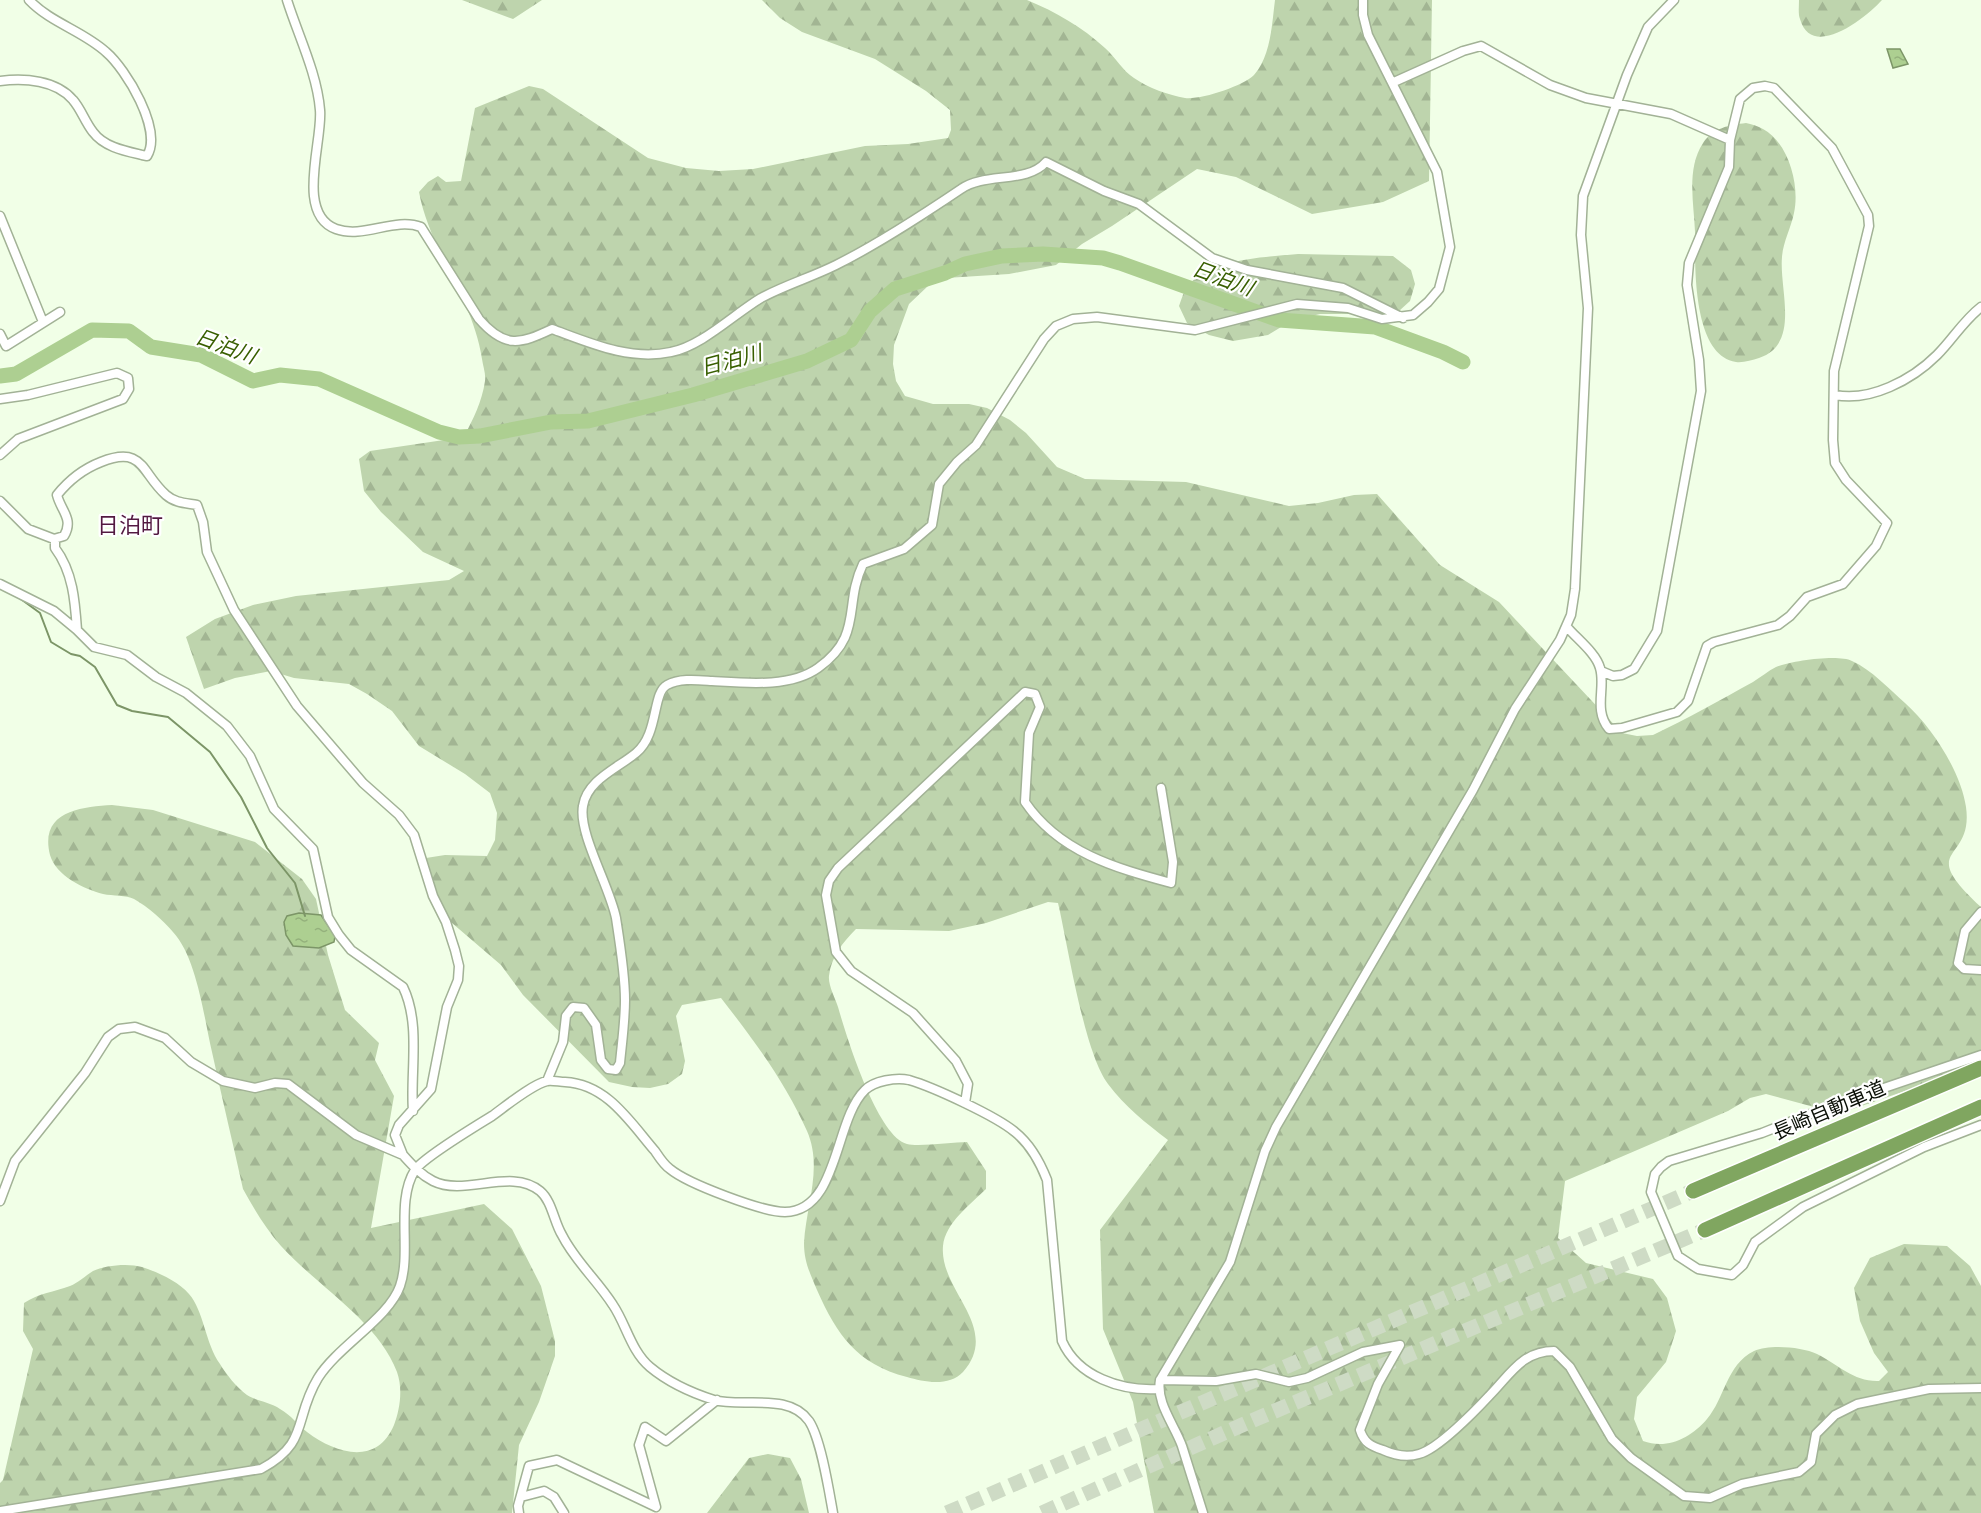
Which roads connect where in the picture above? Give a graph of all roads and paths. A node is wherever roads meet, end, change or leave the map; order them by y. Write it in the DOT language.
graph roads {
  1 [pos="29,0"];
  2 [pos="286,0"];
  3 [pos="1363,0"];
  4 [pos="1674,0"];
  5 [pos="0,81"];
  6 [pos="1394,82"];
  7 [pos="1618,103"];
  8 [pos="1730,140"];
  9 [pos="0,216"];
  10 [pos="1981,307"];
  11 [pos="60,312"];
  12 [pos="1403,318"];
  13 [pos="43,322"];
  14 [pos="0,334"];
  15 [pos="1835,395"];
  16 [pos="0,399"];
  17 [pos="0,455"];
  18 [pos="0,501"];
  19 [pos="55,539"];
  20 [pos="0,584"];
  21 [pos="1567,627"];
  22 [pos="77,630"];
  23 [pos="1601,671"];
  24 [pos="1161,788"];
  25 [pos="1981,912"];
  26 [pos="1981,970"];
  27 [pos="1981,1055"];
  28 [pos="1981,1068"];
  29 [pos="547,1081"];
  30 [pos="965,1103"];
  31 [pos="1981,1107"];
  32 [pos="413,1111"];
  33 [pos="1981,1125"];
  34 [pos="403,1155"];
  35 [pos="416,1169"];
  36 [pos="1693,1191"];
  37 [pos="0,1201"];
  38 [pos="1705,1230"];
  39 [pos="1159,1385"];
  40 [pos="1981,1388"];
  41 [pos="717,1400"];
  42 [pos="521,1497"];
  43 [pos="0,1510"];
  44 [pos="519,1513"];
  45 [pos="564,1513"];
  46 [pos="833,1513"];
  47 [pos="1203,1513"];
  1 -- 5 [label="street"];
  2 -- 12 [label="street"];
  3 -- 6 [label="street"];
  4 -- 7 [label="street"];
  6 -- 7 [label="street"];
  6 -- 12 [label="street"];
  7 -- 8 [label="street"];
  7 -- 21 [label="street"];
  8 -- 15 [label="street"];
  8 -- 23 [label="street"];
  9 -- 13 [label="street"];
  10 -- 15 [label="street"];
  11 -- 13 [label="street"];
  12 -- 29 [label="street"];
  13 -- 14 [label="street"];
  15 -- 23 [label="street"];
  16 -- 17 [label="street"];
  18 -- 19 [label="street"];
  19 -- 22 [label="street"];
  19 -- 32 [label="street"];
  20 -- 22 [label="street"];
  21 -- 23 [label="street"];
  21 -- 39 [label="street"];
  22 -- 32 [label="street"];
  24 -- 30 [label="street"];
  25 -- 26 [label="street"];
  27 -- 33 [label="street"];
  28 -- 36 [label="highway, 長崎自動車道"];
  29 -- 30 [label="street"];
  29 -- 35 [label="street"];
  30 -- 39 [label="street"];
  31 -- 38 [label="highway"];
  32 -- 34 [label="street"];
  34 -- 35 [label="street"];
  34 -- 37 [label="street"];
  35 -- 41 [label="street"];
  35 -- 43 [label="street"];
  39 -- 40 [label="street"];
  39 -- 47 [label="street"];
  41 -- 42 [label="street"];
  41 -- 46 [label="street"];
  42 -- 44 [label="street"];
  42 -- 45 [label="street"];
}
